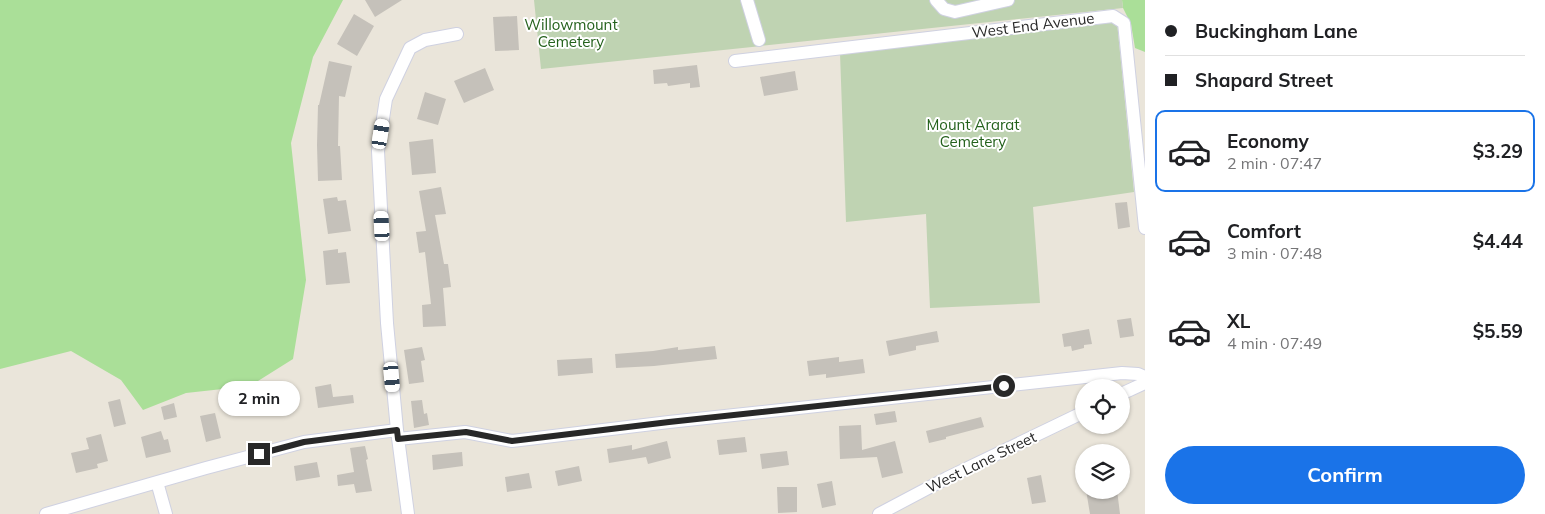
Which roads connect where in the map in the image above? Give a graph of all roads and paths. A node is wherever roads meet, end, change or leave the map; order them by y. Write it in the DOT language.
graph roads {
  1 [pos="747,0"];
  2 [pos="936,0"];
  3 [pos="1008,0"];
  4 [pos="457,34"];
  5 [pos="759,40"];
  6 [pos="735,61"];
  7 [pos="1145,228"];
  8 [pos="1145,378"];
  9 [pos="1145,383"];
  10 [pos="1130,390"];
  11 [pos="1075,416"];
  12 [pos="398,434"];
  13 [pos="157,482"];
  14 [pos="46,514"];
  15 [pos="166,514"];
  16 [pos="408,514"];
  17 [pos="879,514"];
  1 -- 5 [label="street"];
  2 -- 3 [label="street"];
  4 -- 12 [label="street"];
  6 -- 7 [label="street, West End Avenue"];
  8 -- 12 [label="street"];
  9 -- 10 [label="street"];
  11 -- 17 [label="street, West Lane Street"];
  12 -- 13 [label="street"];
  12 -- 16 [label="street"];
  13 -- 14 [label="street"];
  13 -- 15 [label="street"];
}
